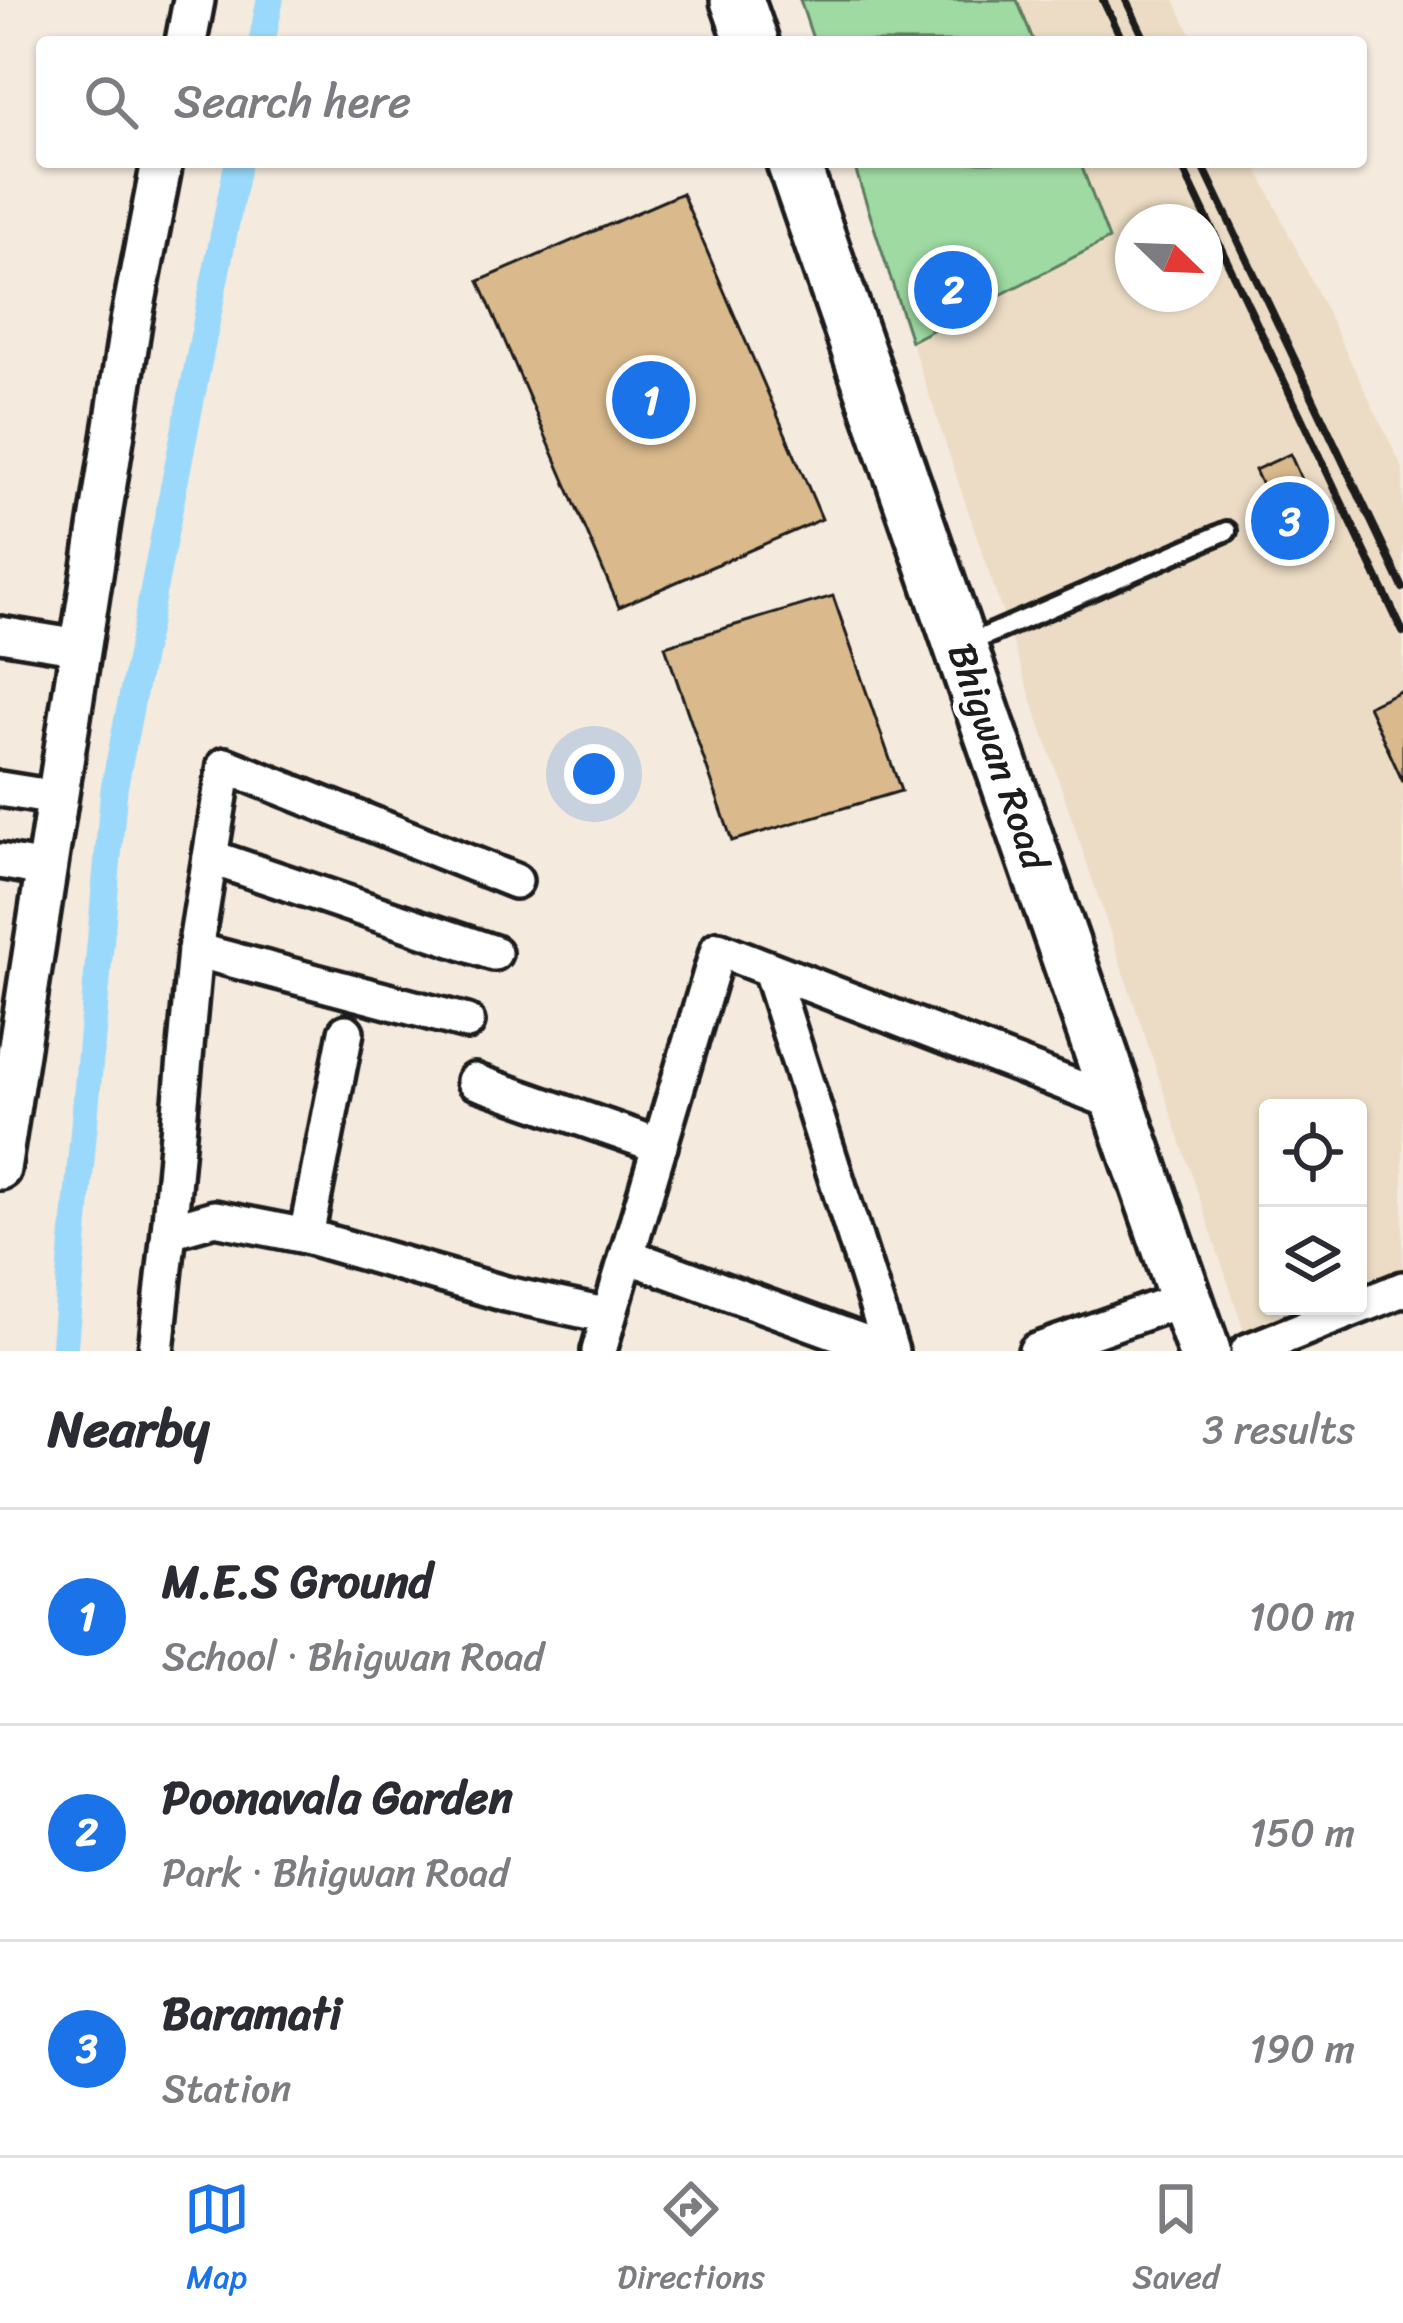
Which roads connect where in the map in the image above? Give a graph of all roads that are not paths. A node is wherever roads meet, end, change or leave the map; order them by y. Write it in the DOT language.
graph roads {
  1 [pos="194,0"];
  2 [pos="737,0"];
  3 [pos="187,36"];
  4 [pos="750,36"];
  5 [pos="161,168"];
  6 [pos="795,168"];
  7 [pos="1227,531"];
  8 [pos="0,634"];
  9 [pos="80,646"];
  10 [pos="961,647"];
  11 [pos="0,789"];
  12 [pos="56,798"];
  13 [pos="210,857"];
  14 [pos="0,861"];
  15 [pos="44,869"];
  16 [pos="515,881"];
  17 [pos="195,950"];
  18 [pos="494,953"];
  19 [pos="770,970"];
  20 [pos="467,1022"];
  21 [pos="346,1032"];
  22 [pos="474,1081"];
  23 [pos="1119,1104"];
  24 [pos="660,1146"];
  25 [pos="0,1169"];
  26 [pos="169,1231"];
  27 [pos="306,1236"];
  28 [pos="628,1256"];
  29 [pos="1403,1289"];
  30 [pos="1186,1298"];
  31 [pos="609,1316"];
  32 [pos="156,1351"];
  33 [pos="599,1351"];
  34 [pos="890,1351"];
  35 [pos="1036,1351"];
  36 [pos="1204,1351"];
  37 [pos="1248,1351"];
  1 -- 3 [label="street"];
  2 -- 4 [label="main road"];
  5 -- 9 [label="street"];
  6 -- 10 [label="main road, Bhigwan Road"];
  7 -- 10 [label="lane"];
  8 -- 9 [label="street"];
  9 -- 12 [label="street"];
  10 -- 23 [label="main road, Bhigwan Road"];
  11 -- 12 [label="street"];
  12 -- 15 [label="street"];
  13 -- 16 [label="street"];
  13 -- 17 [label="street"];
  13 -- 18 [label="street"];
  14 -- 15 [label="street"];
  15 -- 25 [label="street"];
  17 -- 20 [label="street"];
  17 -- 26 [label="street"];
  19 -- 23 [label="street"];
  19 -- 24 [label="street"];
  19 -- 34 [label="street"];
  21 -- 27 [label="street"];
  22 -- 24 [label="street"];
  23 -- 30 [label="main road, Bhigwan Road"];
  24 -- 28 [label="street"];
  26 -- 27 [label="street"];
  26 -- 32 [label="street"];
  27 -- 31 [label="street"];
  28 -- 31 [label="street"];
  28 -- 34 [label="street"];
  29 -- 37 [label="street"];
  30 -- 35 [label="street"];
  30 -- 36 [label="main road, Bhigwan Road"];
  31 -- 33 [label="street"];
}
